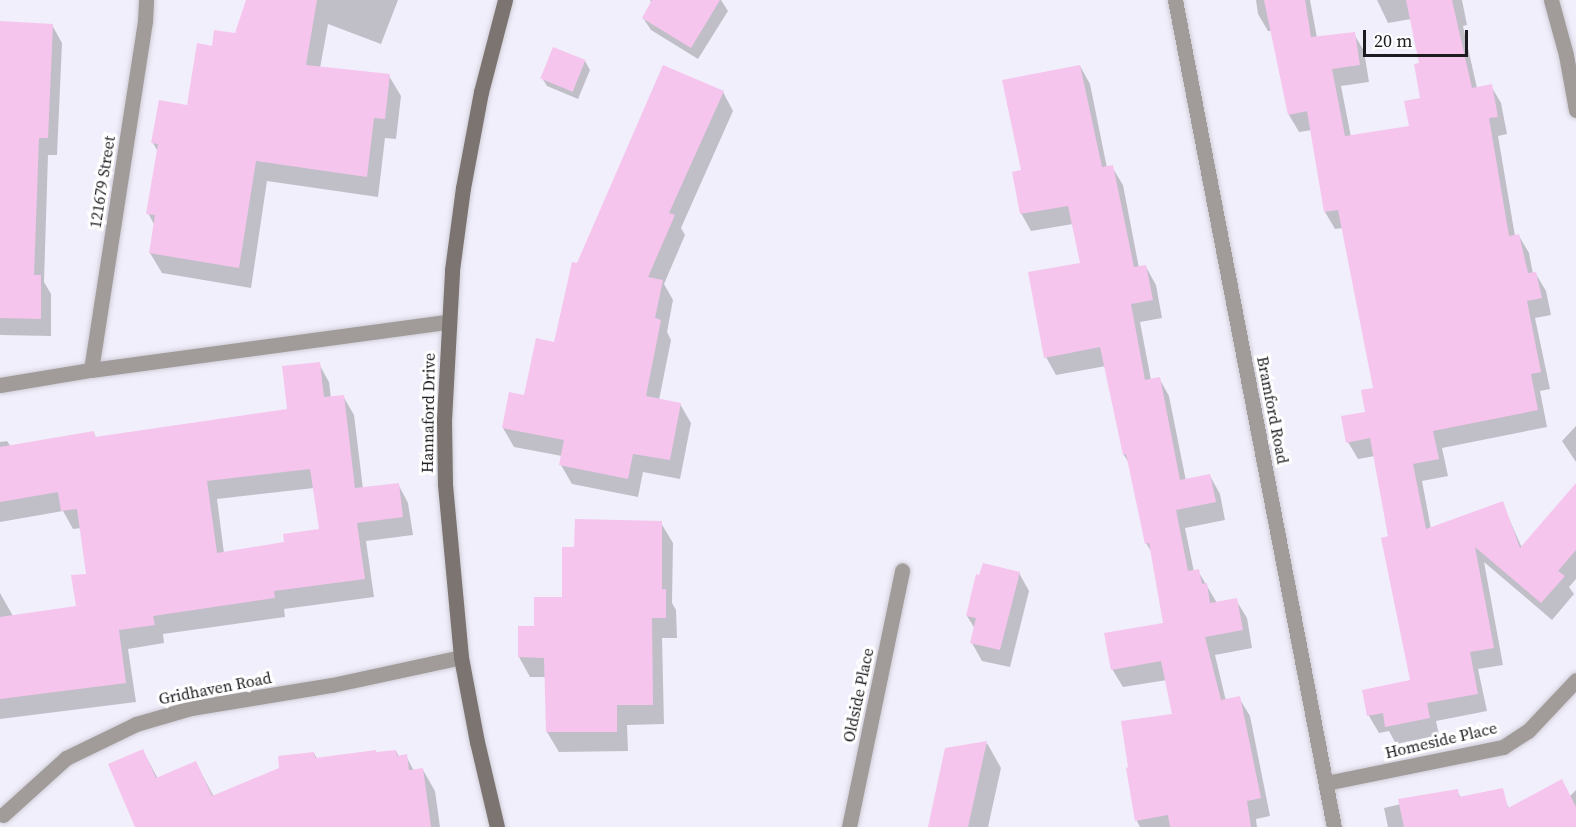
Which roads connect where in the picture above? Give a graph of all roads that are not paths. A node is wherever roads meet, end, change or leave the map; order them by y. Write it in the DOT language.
graph roads {
  1 [pos="146,0"];
  2 [pos="505,0"];
  3 [pos="1175,0"];
  4 [pos="1551,0"];
  5 [pos="1571,53"];
  6 [pos="1576,110"];
  7 [pos="448,322"];
  8 [pos="91,370"];
  9 [pos="0,385"];
  10 [pos="902,570"];
  11 [pos="461,657"];
  12 [pos="1576,680"];
  13 [pos="1326,783"];
  14 [pos="1,814"];
  15 [pos="14,827"];
  16 [pos="497,827"];
  17 [pos="849,827"];
  18 [pos="1334,827"];
  1 -- 8 [label="street, 121679 Street"];
  2 -- 7 [label="street, Hannaford Drive"];
  3 -- 13 [label="street, Bramford Road"];
  4 -- 5 [label="street"];
  5 -- 6 [label="street"];
  7 -- 8 [label="street"];
  7 -- 11 [label="street, Hannaford Drive"];
  8 -- 9 [label="street"];
  10 -- 17 [label="street, Oldside Place"];
  11 -- 14 [label="street, Gridhaven Road"];
  11 -- 16 [label="street, Hannaford Drive"];
  12 -- 13 [label="street, Homeside Place"];
  13 -- 18 [label="street, Bramford Road"];
  14 -- 15 [label="street"];
}
